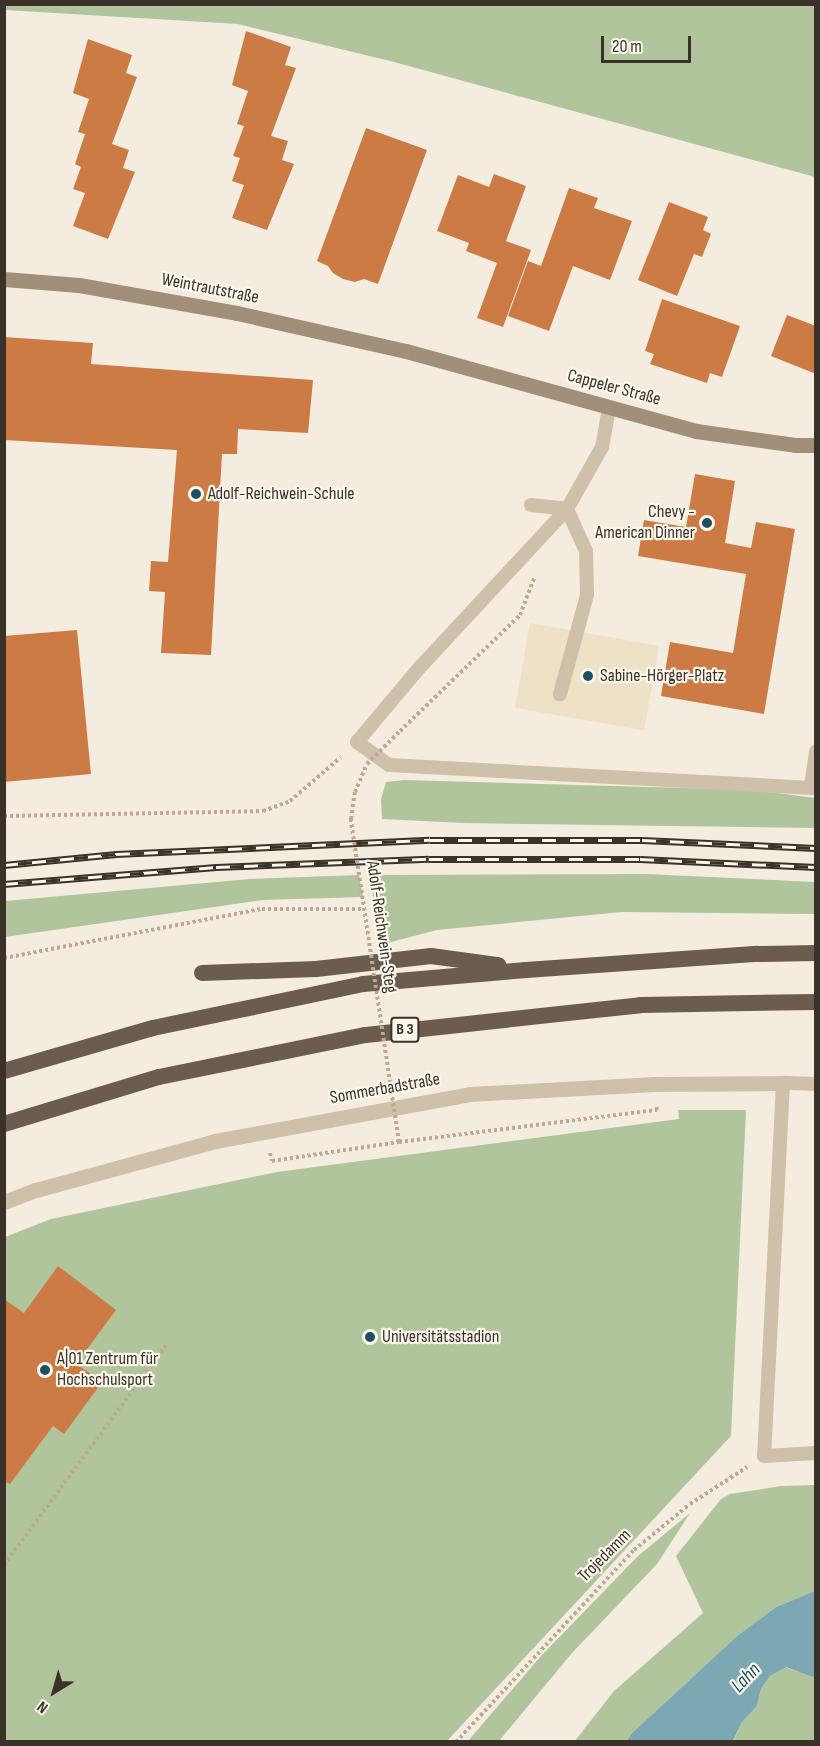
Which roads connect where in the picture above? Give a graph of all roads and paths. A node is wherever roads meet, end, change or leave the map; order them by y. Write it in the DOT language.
graph roads {
  1 [pos="4,279"];
  2 [pos="406,351"];
  3 [pos="609,408"];
  4 [pos="816,445"];
  5 [pos="531,505"];
  6 [pos="567,509"];
  7 [pos="531,592"];
  8 [pos="560,694"];
  9 [pos="357,742"];
  10 [pos="816,751"];
  11 [pos="813,787"];
  12 [pos="4,816"];
  13 [pos="364,909"];
  14 [pos="816,953"];
  15 [pos="4,958"];
  16 [pos="526,970"];
  17 [pos="202,973"];
  18 [pos="816,1002"];
  19 [pos="4,1071"];
  20 [pos="783,1083"];
  21 [pos="816,1084"];
  22 [pos="657,1110"];
  23 [pos="4,1124"];
  24 [pos="399,1142"];
  25 [pos="272,1161"];
  26 [pos="4,1202"];
  27 [pos="167,1344"];
  28 [pos="816,1453"];
  29 [pos="764,1456"];
  30 [pos="4,1565"];
  31 [pos="456,1742"];
  1 -- 2 [label="main road, Weintrautstraße"];
  2 -- 3 [label="main road, Cappeler Straße"];
  3 -- 4 [label="main road, Cappeler Straße"];
  3 -- 6 [label="lane"];
  5 -- 6 [label="lane"];
  6 -- 8 [label="lane"];
  6 -- 9 [label="lane"];
  7 -- 13 [label="path, Adolf-Reichwein-Steg, bridge"];
  9 -- 11 [label="lane"];
  9 -- 12 [label="path"];
  10 -- 11 [label="lane"];
  13 -- 15 [label="path"];
  13 -- 24 [label="path, Adolf-Reichwein-Steg, bridge"];
  14 -- 16 [label="highway"];
  16 -- 17 [label="highway"];
  16 -- 19 [label="highway"];
  18 -- 23 [label="highway, B 3"];
  20 -- 21 [label="lane"];
  20 -- 26 [label="street, Sommerbadstraße"];
  20 -- 29 [label="lane"];
  22 -- 24 [label="path"];
  24 -- 25 [label="path"];
  27 -- 30 [label="path"];
  28 -- 29 [label="lane"];
  29 -- 31 [label="path, Trojedamm"];
}
